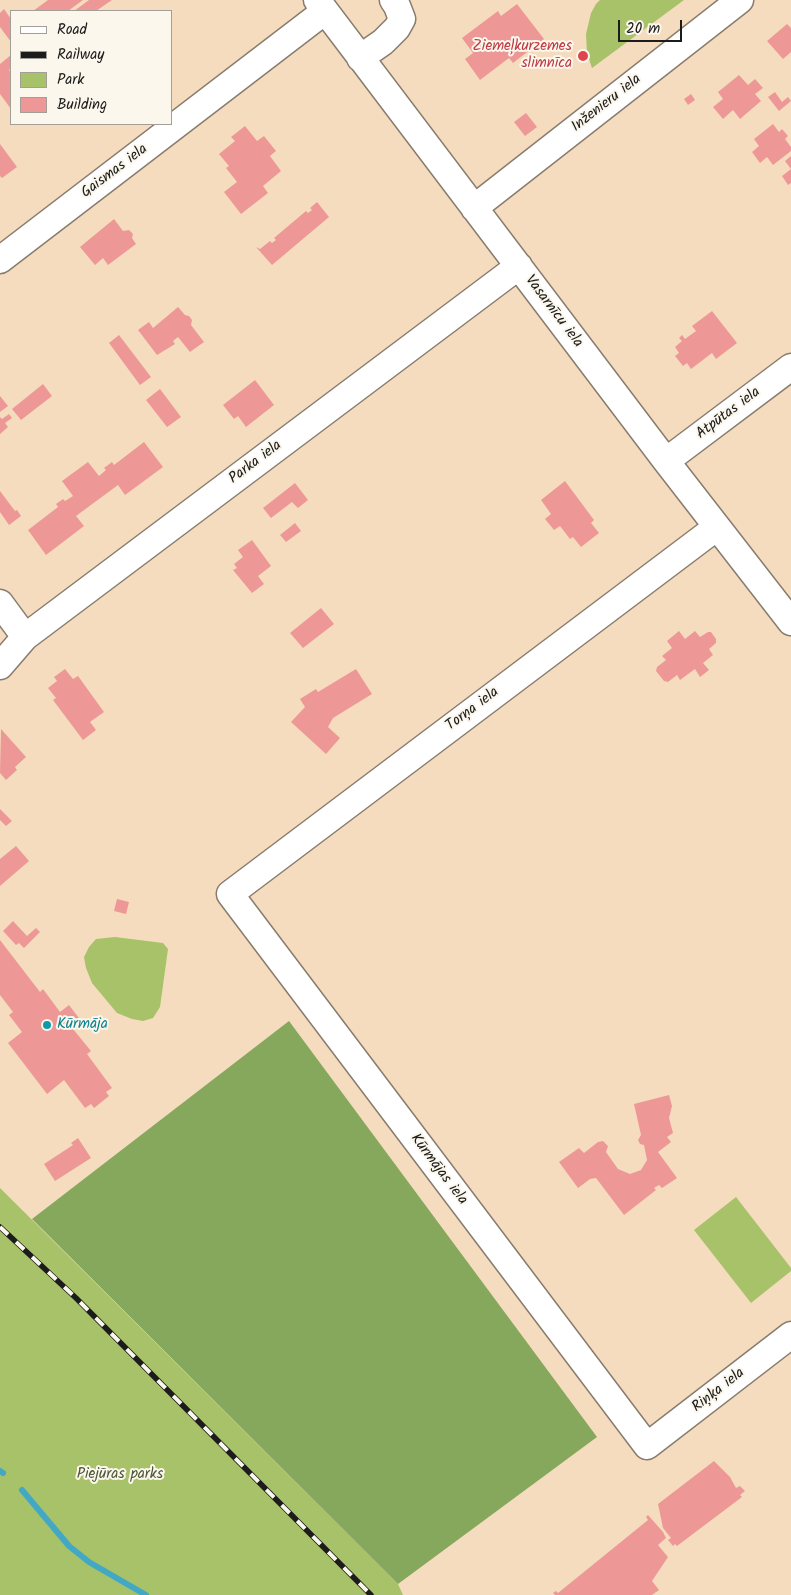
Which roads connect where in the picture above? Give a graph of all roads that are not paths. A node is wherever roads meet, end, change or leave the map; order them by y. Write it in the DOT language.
graph roads {
  1 [pos="393,0"];
  2 [pos="740,0"];
  3 [pos="321,5"];
  4 [pos="360,58"];
  5 [pos="172,123"];
  6 [pos="170,125"];
  7 [pos="474,208"];
  8 [pos="0,260"];
  9 [pos="519,266"];
  10 [pos="791,367"];
  11 [pos="666,461"];
  12 [pos="717,527"];
  13 [pos="0,603"];
  14 [pos="791,622"];
  15 [pos="25,637"];
  16 [pos="0,666"];
  17 [pos="230,894"];
  18 [pos="791,1335"];
  19 [pos="647,1446"];
  1 -- 4 [label="street"];
  2 -- 7 [label="street, Inženieru iela"];
  3 -- 4 [label="street, Vasarnīcu iela"];
  3 -- 5 [label="street, Gaismas iela"];
  4 -- 7 [label="street, Vasarnīcu iela"];
  6 -- 8 [label="street, Gaismas iela"];
  7 -- 9 [label="street, Vasarnīcu iela"];
  9 -- 11 [label="street, Vasarnīcu iela"];
  9 -- 15 [label="street, Parka iela"];
  10 -- 11 [label="street, Atpūtas iela"];
  11 -- 12 [label="street, Vasarnīcu iela"];
  12 -- 14 [label="street, Vasarnīcu iela"];
  12 -- 17 [label="street, Torņa iela"];
  13 -- 15 [label="street"];
  15 -- 16 [label="street, Parka iela"];
  17 -- 19 [label="street, Kūrmājas iela"];
  18 -- 19 [label="street, Riņķa iela"];
}
